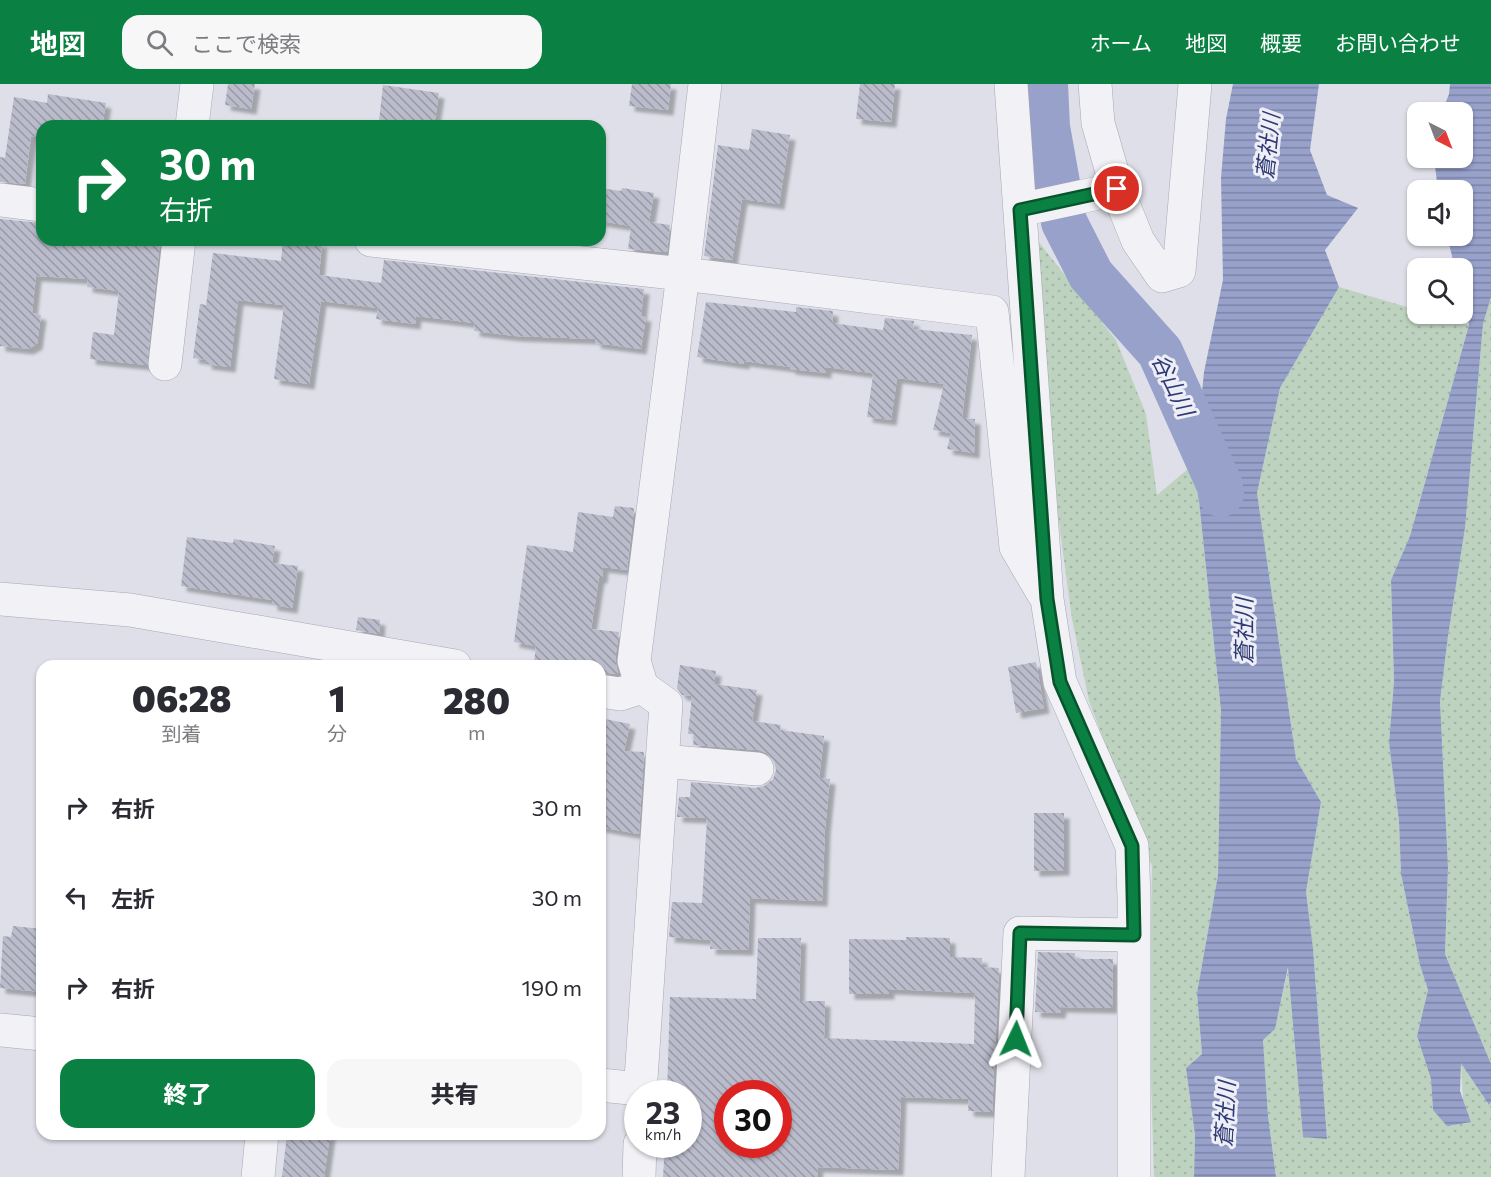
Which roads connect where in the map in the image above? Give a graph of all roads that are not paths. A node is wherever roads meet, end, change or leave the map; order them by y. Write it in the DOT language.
graph roads {
  1 [pos="197,84"];
  2 [pos="705,84"];
  3 [pos="1011,84"];
  4 [pos="1095,84"];
  5 [pos="1196,84"];
  6 [pos="193,120"];
  7 [pos="1117,189"];
  8 [pos="0,200"];
  9 [pos="36,204"];
  10 [pos="1021,210"];
  11 [pos="178,246"];
  12 [pos="426,246"];
  13 [pos="683,274"];
  14 [pos="165,364"];
  15 [pos="0,599"];
  16 [pos="1047,599"];
  17 [pos="420,660"];
  18 [pos="642,687"];
  19 [pos="606,692"];
  20 [pos="662,761"];
  21 [pos="757,769"];
  22 [pos="1134,935"];
  23 [pos="0,1030"];
  24 [pos="36,1033"];
  25 [pos="641,1080"];
  26 [pos="606,1086"];
  27 [pos="624,1089"];
  28 [pos="261,1140"];
  29 [pos="640,1158"];
  30 [pos="258,1177"];
  31 [pos="639,1177"];
  32 [pos="1008,1177"];
  33 [pos="1134,1177"];
  1 -- 6 [label="street"];
  2 -- 13 [label="street"];
  3 -- 10 [label="street"];
  4 -- 7 [label="street"];
  5 -- 7 [label="street"];
  7 -- 10 [label="street"];
  8 -- 9 [label="street"];
  10 -- 16 [label="street"];
  11 -- 14 [label="street"];
  12 -- 13 [label="street"];
  13 -- 16 [label="street"];
  13 -- 18 [label="street"];
  15 -- 17 [label="street"];
  16 -- 22 [label="street"];
  18 -- 19 [label="street"];
  18 -- 20 [label="street"];
  20 -- 21 [label="street"];
  20 -- 25 [label="street"];
  22 -- 32 [label="street"];
  22 -- 33 [label="street"];
  23 -- 24 [label="street"];
  26 -- 27 [label="street"];
  28 -- 30 [label="street"];
  29 -- 31 [label="street"];
}
